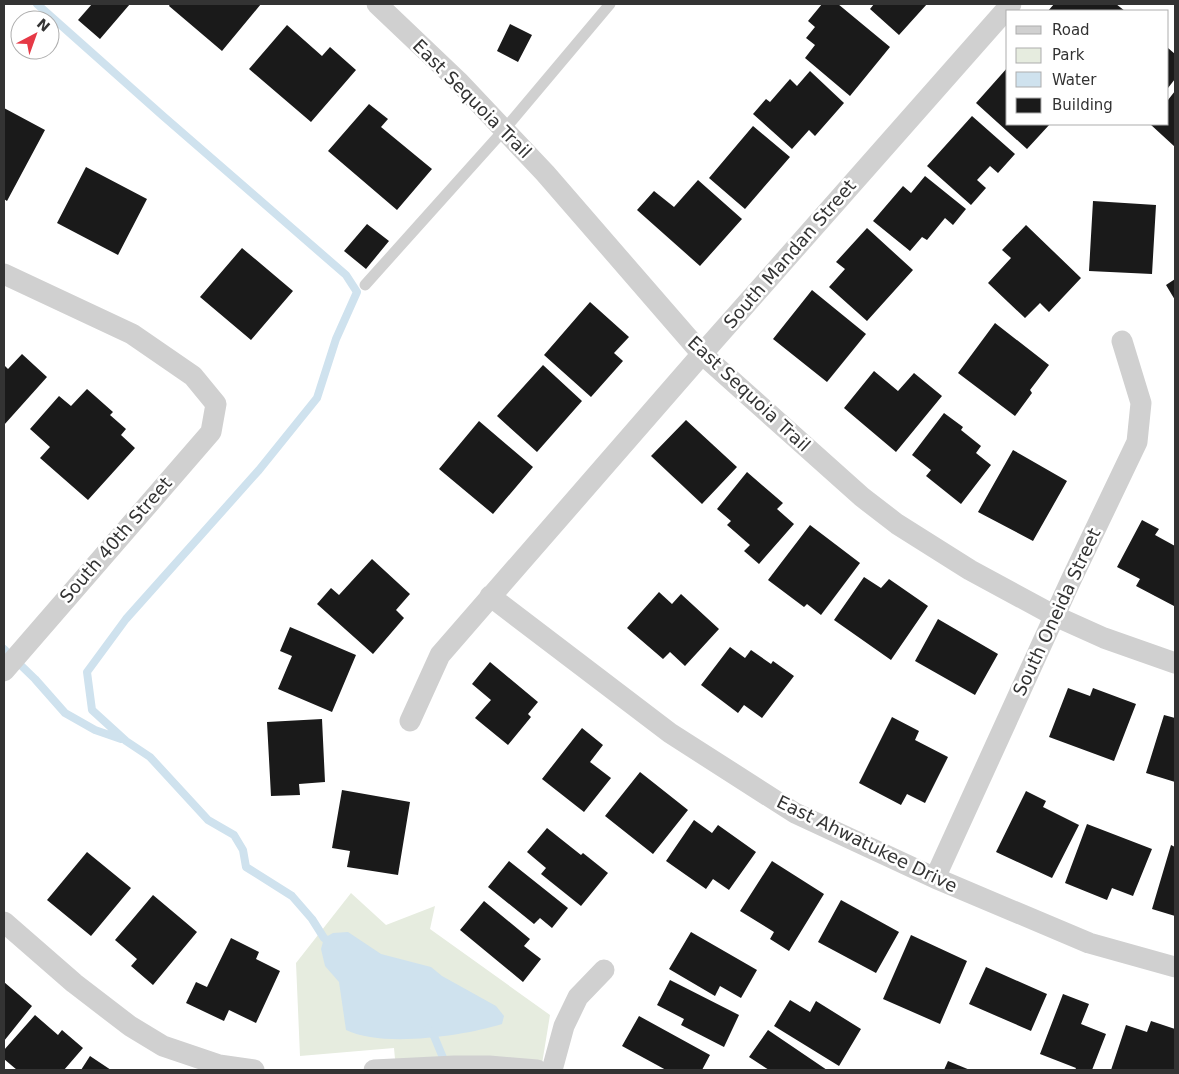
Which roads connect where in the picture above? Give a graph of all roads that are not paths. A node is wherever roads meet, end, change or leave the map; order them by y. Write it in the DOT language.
graph roads {
  1 [pos="376,4"];
  2 [pos="610,4"];
  3 [pos="1011,4"];
  4 [pos="504,130"];
  5 [pos="4,274"];
  6 [pos="365,285"];
  7 [pos="1122,341"];
  8 [pos="702,354"];
  9 [pos="490,596"];
  10 [pos="1055,616"];
  11 [pos="1175,663"];
  12 [pos="4,670"];
  13 [pos="410,721"];
  14 [pos="935,878"];
  15 [pos="4,922"];
  16 [pos="1175,967"];
  17 [pos="604,970"];
  18 [pos="186,1062"];
  19 [pos="254,1070"];
  20 [pos="374,1070"];
  21 [pos="527,1070"];
  22 [pos="538,1070"];
  23 [pos="552,1070"];
  1 -- 4 [label="street, East Sequoia Trail"];
  2 -- 4 [label="lane"];
  3 -- 8 [label="street, South Mandan Street"];
  4 -- 6 [label="lane"];
  4 -- 8 [label="street, East Sequoia Trail"];
  5 -- 12 [label="street, South 40th Street"];
  7 -- 10 [label="street, South Oneida Street"];
  8 -- 9 [label="street, South Mandan Street"];
  8 -- 10 [label="street, East Sequoia Trail"];
  9 -- 13 [label="street, South Mandan Street"];
  9 -- 14 [label="street, East Ahwatukee Drive"];
  10 -- 11 [label="street, East Sequoia Trail"];
  10 -- 14 [label="street, South Oneida Street"];
  14 -- 16 [label="street, East Ahwatukee Drive"];
  15 -- 18 [label="street"];
  17 -- 23 [label="street"];
  18 -- 19 [label="street"];
  20 -- 21 [label="street"];
  21 -- 22 [label="street"];
}
